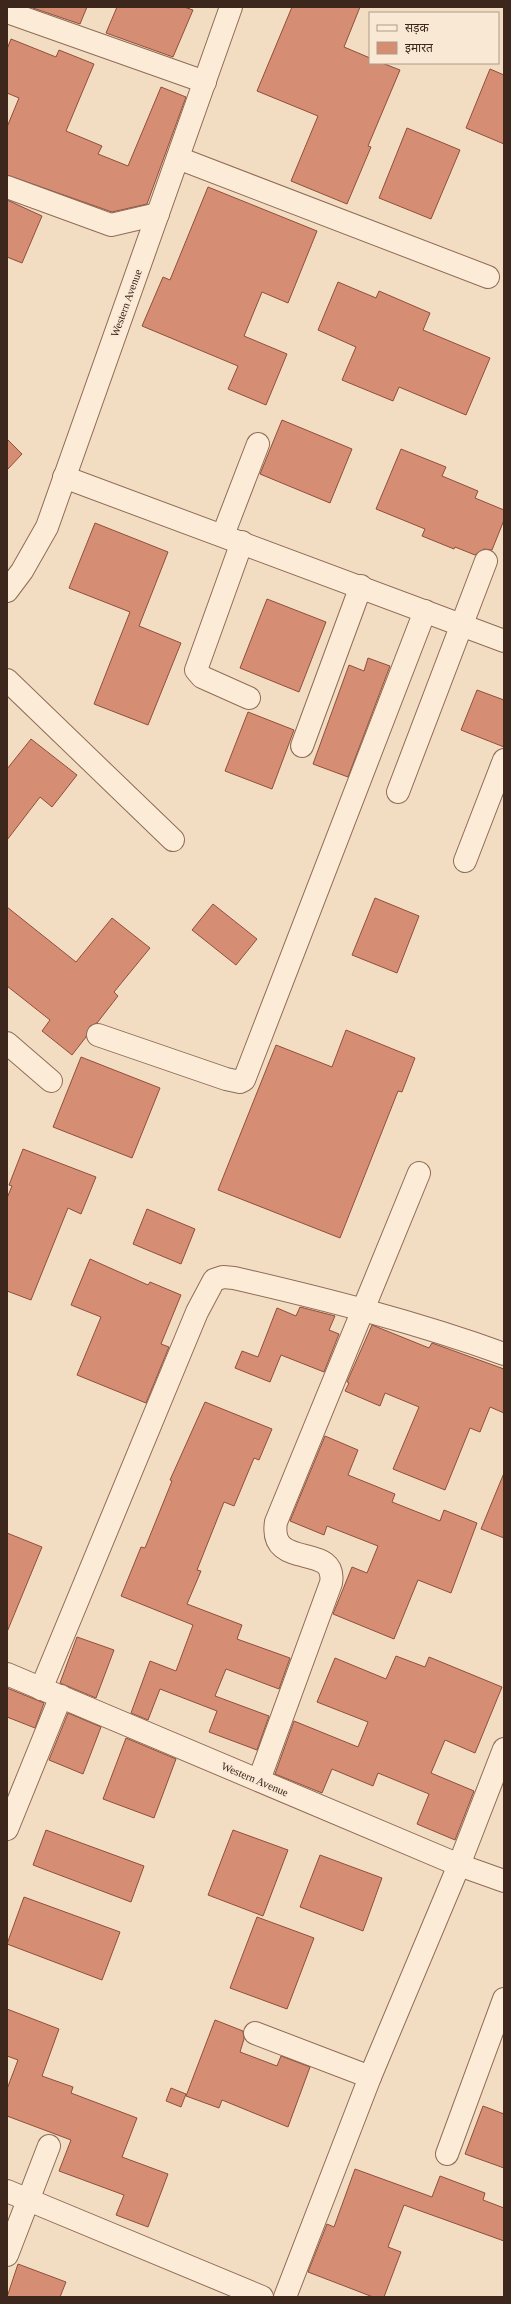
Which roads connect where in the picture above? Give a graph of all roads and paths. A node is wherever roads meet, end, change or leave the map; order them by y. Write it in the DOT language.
graph roads {
  1 [pos="231,7"];
  2 [pos="7,12"];
  3 [pos="205,82"];
  4 [pos="178,158"];
  5 [pos="7,187"];
  6 [pos="158,214"];
  7 [pos="488,277"];
  8 [pos="258,444"];
  9 [pos="64,477"];
  10 [pos="232,538"];
  11 [pos="486,561"];
  12 [pos="361,586"];
  13 [pos="7,591"];
  14 [pos="425,611"];
  15 [pos="462,625"];
  16 [pos="504,641"];
  17 [pos="7,680"];
  18 [pos="249,698"];
  19 [pos="302,746"];
  20 [pos="504,760"];
  21 [pos="398,792"];
  22 [pos="173,840"];
  23 [pos="465,861"];
  24 [pos="98,1035"];
  25 [pos="7,1043"];
  26 [pos="51,1081"];
  27 [pos="419,1173"];
  28 [pos="364,1309"];
  29 [pos="504,1354"];
  30 [pos="7,1674"];
  31 [pos="41,1688"];
  32 [pos="61,1696"];
  33 [pos="504,1749"];
  34 [pos="259,1780"];
  35 [pos="7,1829"];
  36 [pos="459,1866"];
  37 [pos="504,1881"];
  38 [pos="504,1999"];
  39 [pos="255,2032"];
  40 [pos="370,2077"];
  41 [pos="49,2146"];
  42 [pos="447,2154"];
  43 [pos="7,2191"];
  44 [pos="29,2201"];
  45 [pos="7,2255"];
  46 [pos="262,2297"];
  47 [pos="285,2297"];
  1 -- 3 [label="street, Western Avenue"];
  2 -- 3 [label="street"];
  3 -- 4 [label="street, Western Avenue"];
  4 -- 6 [label="street, Western Avenue"];
  4 -- 7 [label="street"];
  5 -- 6 [label="street"];
  6 -- 9 [label="street, Western Avenue"];
  8 -- 10 [label="street"];
  9 -- 10 [label="street"];
  9 -- 13 [label="street, Western Avenue"];
  10 -- 12 [label="street"];
  10 -- 18 [label="street"];
  11 -- 15 [label="street"];
  12 -- 14 [label="street"];
  12 -- 19 [label="street"];
  14 -- 15 [label="street"];
  14 -- 24 [label="street"];
  15 -- 16 [label="street"];
  15 -- 21 [label="street"];
  17 -- 22 [label="street"];
  20 -- 23 [label="street"];
  25 -- 26 [label="street"];
  27 -- 28 [label="street"];
  28 -- 29 [label="street"];
  28 -- 31 [label="street"];
  28 -- 34 [label="street"];
  30 -- 31 [label="street, Western Avenue"];
  31 -- 32 [label="street, Western Avenue"];
  32 -- 34 [label="street, Western Avenue"];
  32 -- 35 [label="street"];
  33 -- 36 [label="street"];
  34 -- 36 [label="street, Western Avenue"];
  36 -- 37 [label="street, Western Avenue"];
  36 -- 40 [label="street"];
  38 -- 42 [label="street"];
  39 -- 40 [label="street"];
  40 -- 47 [label="street"];
  41 -- 44 [label="street"];
  43 -- 44 [label="street"];
  44 -- 45 [label="street"];
  44 -- 46 [label="street"];
}
